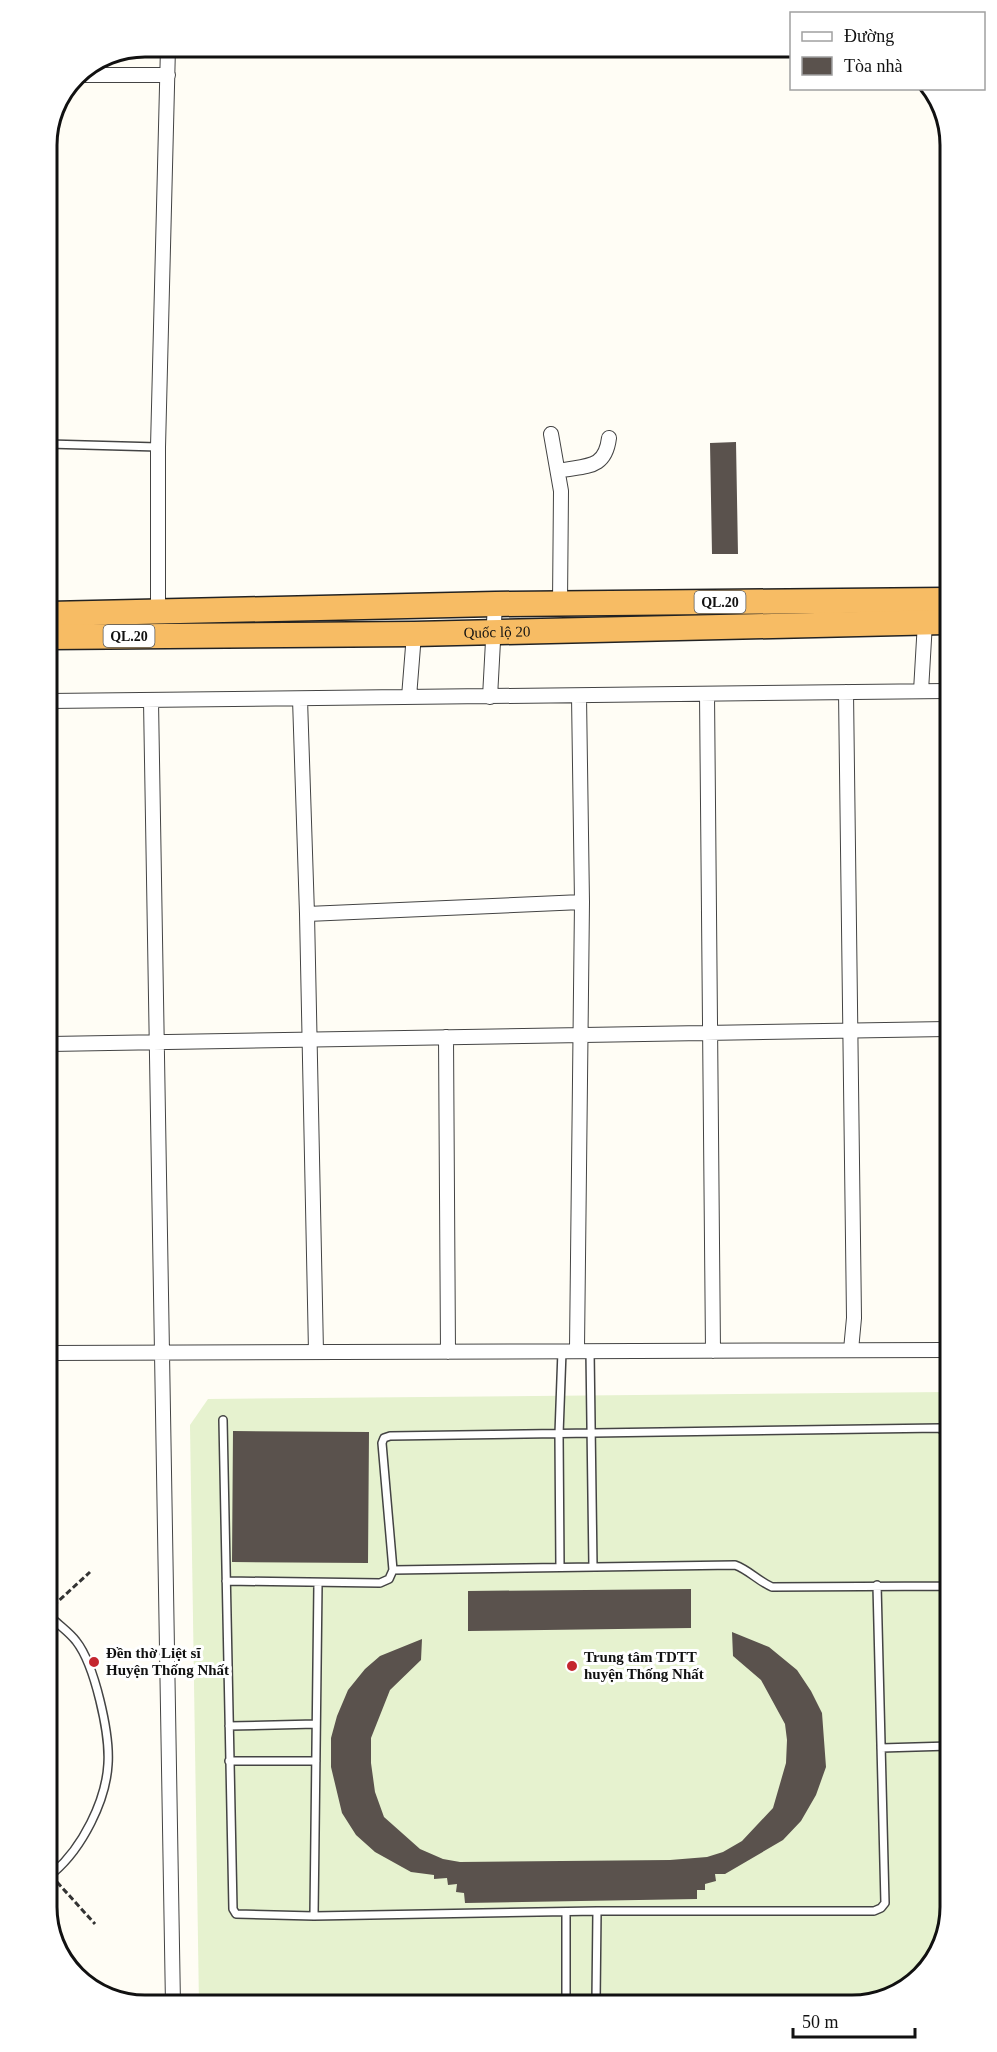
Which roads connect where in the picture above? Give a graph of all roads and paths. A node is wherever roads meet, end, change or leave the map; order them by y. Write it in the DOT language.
graph roads {
  1 [pos="168,57"];
  2 [pos="93,75"];
  3 [pos="168,75"];
  4 [pos="551,434"];
  5 [pos="609,438"];
  6 [pos="57,444"];
  7 [pos="158,447"];
  8 [pos="558,471"];
  9 [pos="940,600"];
  10 [pos="560,603"];
  11 [pos="495,604"];
  12 [pos="158,612"];
  13 [pos="57,614"];
  14 [pos="935,622"];
  15 [pos="495,630"];
  16 [pos="414,634"];
  17 [pos="57,638"];
  18 [pos="940,691"];
  19 [pos="846,692"];
  20 [pos="921,692"];
  21 [pos="707,694"];
  22 [pos="579,696"];
  23 [pos="490,697"];
  24 [pos="409,698"];
  25 [pos="300,699"];
  26 [pos="57,701"];
  27 [pos="151,701"];
  28 [pos="582,902"];
  29 [pos="307,914"];
  30 [pos="940,1029"];
  31 [pos="849,1030"];
  32 [pos="711,1033"];
  33 [pos="580,1035"];
  34 [pos="446,1037"];
  35 [pos="309,1039"];
  36 [pos="157,1042"];
  37 [pos="57,1044"];
  38 [pos="583,1350"];
  39 [pos="851,1350"];
  40 [pos="940,1350"];
  41 [pos="562,1351"];
  42 [pos="713,1351"];
  43 [pos="316,1352"];
  44 [pos="448,1352"];
  45 [pos="57,1353"];
  46 [pos="162,1353"];
  47 [pos="223,1420"];
  48 [pos="940,1428"];
  49 [pos="591,1433"];
  50 [pos="559,1434"];
  51 [pos="560,1567"];
  52 [pos="593,1567"];
  53 [pos="393,1570"];
  54 [pos="90,1572"];
  55 [pos="226,1581"];
  56 [pos="318,1584"];
  57 [pos="877,1585"];
  58 [pos="940,1586"];
  59 [pos="57,1602"];
  60 [pos="57,1624"];
  61 [pos="316,1724"];
  62 [pos="229,1726"];
  63 [pos="940,1746"];
  64 [pos="881,1748"];
  65 [pos="229,1761"];
  66 [pos="316,1761"];
  67 [pos="57,1870"];
  68 [pos="57,1882"];
  69 [pos="597,1911"];
  70 [pos="566,1912"];
  71 [pos="314,1916"];
  72 [pos="95,1924"];
  73 [pos="172,1995"];
  74 [pos="566,1995"];
  75 [pos="596,1995"];
  1 -- 3 [label="street"];
  2 -- 3 [label="street"];
  3 -- 7 [label="street"];
  4 -- 8 [label="street"];
  5 -- 8 [label="street"];
  6 -- 7 [label="lane"];
  7 -- 12 [label="street"];
  8 -- 10 [label="street"];
  9 -- 10 [label="highway, Quốc lộ 20 / QL.20"];
  10 -- 11 [label="highway, Quốc lộ 20 / QL.20"];
  11 -- 12 [label="highway, Quốc lộ 20 / QL.20"];
  11 -- 15 [label="street"];
  12 -- 13 [label="highway, Quốc lộ 20 / QL.20"];
  14 -- 15 [label="highway, Quốc lộ 20 / QL.20"];
  14 -- 20 [label="street"];
  15 -- 16 [label="highway, Quốc lộ 20 / QL.20"];
  15 -- 23 [label="street"];
  16 -- 17 [label="highway, Quốc lộ 20 / QL.20"];
  16 -- 24 [label="street"];
  18 -- 20 [label="street"];
  19 -- 20 [label="street"];
  19 -- 21 [label="street"];
  19 -- 31 [label="street"];
  21 -- 22 [label="street"];
  21 -- 32 [label="street"];
  22 -- 23 [label="street"];
  22 -- 28 [label="street"];
  23 -- 24 [label="street"];
  24 -- 25 [label="street"];
  25 -- 27 [label="street"];
  25 -- 29 [label="street"];
  26 -- 27 [label="street"];
  27 -- 36 [label="street"];
  28 -- 29 [label="street"];
  28 -- 33 [label="street"];
  29 -- 35 [label="street"];
  30 -- 31 [label="street"];
  31 -- 32 [label="street"];
  31 -- 39 [label="street"];
  32 -- 33 [label="street"];
  32 -- 42 [label="street"];
  33 -- 34 [label="street"];
  33 -- 38 [label="street"];
  34 -- 35 [label="street"];
  34 -- 44 [label="street"];
  35 -- 36 [label="street"];
  35 -- 43 [label="street"];
  36 -- 37 [label="street"];
  36 -- 46 [label="street"];
  38 -- 41 [label="street"];
  38 -- 42 [label="street"];
  38 -- 49 [label="lane"];
  39 -- 40 [label="street"];
  39 -- 42 [label="street"];
  41 -- 44 [label="street"];
  41 -- 50 [label="lane"];
  43 -- 44 [label="street"];
  43 -- 46 [label="street"];
  45 -- 46 [label="street"];
  46 -- 73 [label="street"];
  47 -- 55 [label="lane"];
  48 -- 49 [label="lane"];
  49 -- 50 [label="lane"];
  49 -- 52 [label="lane"];
  50 -- 51 [label="lane"];
  50 -- 53 [label="lane"];
  51 -- 52 [label="lane"];
  51 -- 53 [label="lane"];
  52 -- 57 [label="lane"];
  53 -- 56 [label="lane"];
  54 -- 59 [label="path"];
  55 -- 56 [label="lane"];
  55 -- 62 [label="lane"];
  56 -- 61 [label="lane"];
  57 -- 58 [label="lane"];
  57 -- 64 [label="lane"];
  60 -- 67 [label="lane"];
  61 -- 62 [label="lane"];
  61 -- 66 [label="lane"];
  62 -- 65 [label="lane"];
  63 -- 64 [label="lane"];
  64 -- 69 [label="lane"];
  65 -- 66 [label="lane"];
  65 -- 71 [label="lane"];
  66 -- 71 [label="lane"];
  68 -- 72 [label="path"];
  69 -- 70 [label="lane"];
  69 -- 75 [label="lane"];
  70 -- 71 [label="lane"];
  70 -- 74 [label="lane"];
}
